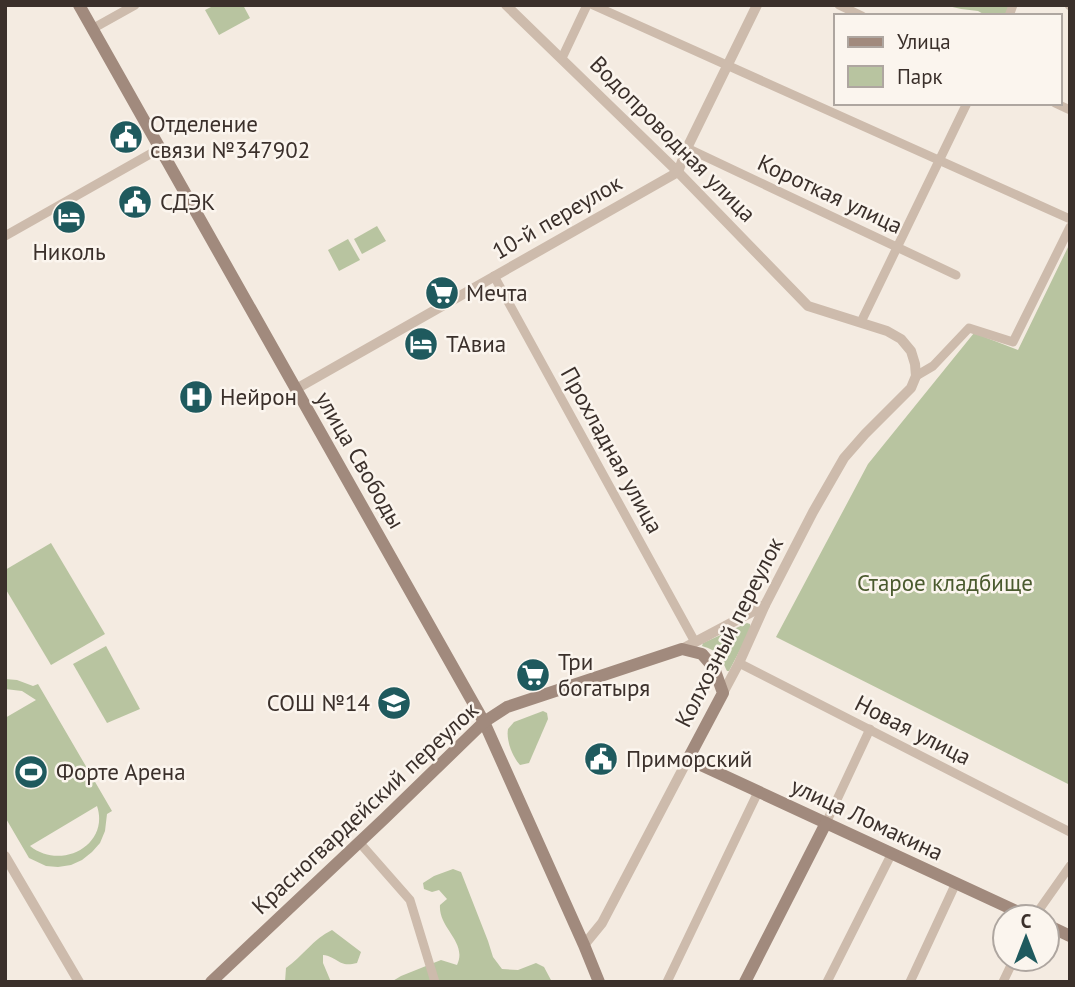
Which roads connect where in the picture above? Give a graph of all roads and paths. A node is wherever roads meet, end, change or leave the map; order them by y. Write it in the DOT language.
graph roads {
  1 [pos="79,5"];
  2 [pos="135,5"];
  3 [pos="506,5"];
  4 [pos="587,5"];
  5 [pos="593,5"];
  6 [pos="757,5"];
  7 [pos="838,5"];
  8 [pos="858,14"];
  9 [pos="92,29"];
  10 [pos="562,58"];
  11 [pos="728,65"];
  12 [pos="966,105"];
  13 [pos="687,148"];
  14 [pos="159,149"];
  15 [pos="940,160"];
  16 [pos="678,172"];
  17 [pos="1070,219"];
  18 [pos="1070,227"];
  19 [pos="5,236"];
  20 [pos="898,247"];
  21 [pos="956,275"];
  22 [pos="494,276"];
  23 [pos="861,322"];
  24 [pos="916,376"];
  25 [pos="296,389"];
  26 [pos="765,605"];
  27 [pos="695,642"];
  28 [pos="682,649"];
  29 [pos="739,663"];
  30 [pos="723,693"];
  31 [pos="484,722"];
  32 [pos="870,729"];
  33 [pos="688,759"];
  34 [pos="758,792"];
  35 [pos="826,823"];
  36 [pos="1070,832"];
  37 [pos="359,842"];
  38 [pos="892,853"];
  39 [pos="5,856"];
  40 [pos="1070,866"];
  41 [pos="956,883"];
  42 [pos="1000,903"];
  43 [pos="1042,903"];
  44 [pos="584,945"];
  45 [pos="79,982"];
  46 [pos="211,982"];
  47 [pos="435,982"];
  48 [pos="599,982"];
  49 [pos="667,982"];
  50 [pos="745,982"];
  51 [pos="827,982"];
  52 [pos="910,982"];
  1 -- 9 [label="main road, улица Свободы"];
  2 -- 9 [label="street"];
  3 -- 10 [label="street, Водопроводная улица"];
  4 -- 10 [label="street"];
  5 -- 11 [label="street"];
  6 -- 11 [label="street"];
  7 -- 8 [label="street"];
  9 -- 14 [label="main road, улица Свободы"];
  10 -- 16 [label="street, Водопроводная улица"];
  11 -- 13 [label="street"];
  11 -- 15 [label="street"];
  12 -- 15 [label="street"];
  13 -- 16 [label="street"];
  13 -- 20 [label="street, Короткая улица"];
  14 -- 19 [label="street"];
  14 -- 25 [label="main road, улица Свободы"];
  15 -- 17 [label="street"];
  15 -- 20 [label="street"];
  16 -- 22 [label="street, 10-й переулок"];
  16 -- 23 [label="street, Водопроводная улица"];
  18 -- 24 [label="street"];
  20 -- 21 [label="street, Короткая улица"];
  20 -- 23 [label="street"];
  22 -- 25 [label="street, 10-й переулок"];
  22 -- 27 [label="street, Прохладная улица"];
  23 -- 24 [label="street"];
  24 -- 26 [label="street, Колхозный переулок"];
  25 -- 31 [label="main road, улица Свободы"];
  26 -- 27 [label="street, Красногвардейский переулок"];
  26 -- 29 [label="street, Колхозный переулок"];
  27 -- 28 [label="street, Красногвардейский переулок"];
  28 -- 30 [label="main road"];
  28 -- 31 [label="main road, Красногвардейский переулок"];
  29 -- 30 [label="street, Колхозный переулок"];
  29 -- 32 [label="street, Новая улица"];
  30 -- 33 [label="main road, Колхозный переулок"];
  31 -- 37 [label="main road, Красногвардейский переулок"];
  31 -- 44 [label="main road, улица Свободы"];
  32 -- 35 [label="street"];
  32 -- 36 [label="street, Новая улица"];
  33 -- 34 [label="main road, улица Ломакина"];
  33 -- 44 [label="street, Колхозный переулок"];
  34 -- 35 [label="main road, улица Ломакина"];
  34 -- 49 [label="street"];
  35 -- 38 [label="main road, улица Ломакина"];
  35 -- 50 [label="main road"];
  37 -- 46 [label="main road, Красногвардейский переулок"];
  37 -- 47 [label="street"];
  38 -- 41 [label="main road, улица Ломакина"];
  38 -- 51 [label="street"];
  39 -- 45 [label="street"];
  40 -- 43 [label="street"];
  41 -- 42 [label="main road, улица Ломакина"];
  41 -- 52 [label="street"];
  44 -- 48 [label="main road, улица Свободы"];
}
